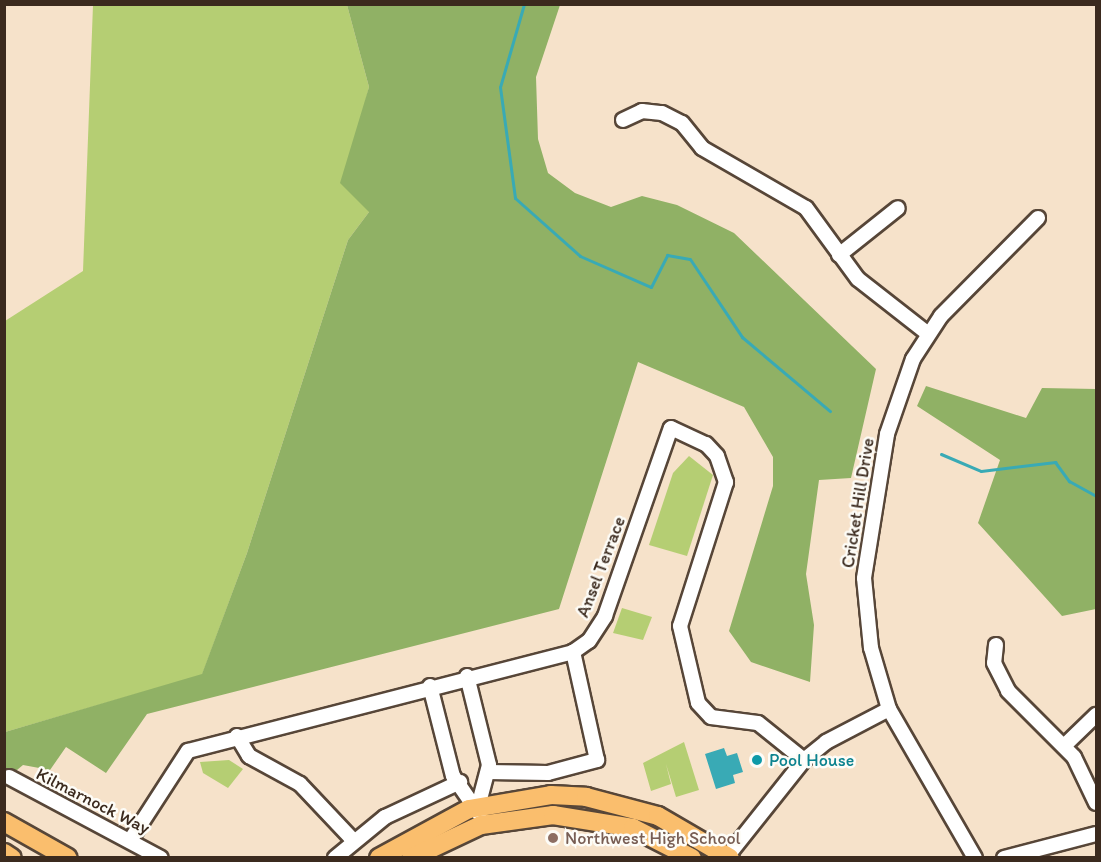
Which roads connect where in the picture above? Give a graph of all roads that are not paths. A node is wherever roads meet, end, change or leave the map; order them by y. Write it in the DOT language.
graph roads {
  1 [pos="623,120"];
  2 [pos="898,208"];
  3 [pos="1038,218"];
  4 [pos="839,255"];
  5 [pos="927,333"];
  6 [pos="996,645"];
  7 [pos="573,652"];
  8 [pos="467,676"];
  9 [pos="430,686"];
  10 [pos="890,709"];
  11 [pos="1096,715"];
  12 [pos="237,736"];
  13 [pos="1064,746"];
  14 [pos="804,760"];
  15 [pos="488,772"];
  16 [pos="9,777"];
  17 [pos="460,782"];
  18 [pos="1096,803"];
  19 [pos="478,807"];
  20 [pos="4,822"];
  21 [pos="481,825"];
  22 [pos="1096,834"];
  23 [pos="131,839"];
  24 [pos="353,840"];
  25 [pos="4,853"];
  26 [pos="728,857"];
  27 [pos="12,858"];
  28 [pos="68,858"];
  29 [pos="160,858"];
  30 [pos="335,858"];
  31 [pos="379,858"];
  32 [pos="411,858"];
  33 [pos="692,858"];
  34 [pos="975,858"];
  35 [pos="1004,858"];
  1 -- 4 [label="street"];
  2 -- 4 [label="street"];
  3 -- 5 [label="street, Cricket Hill Drive"];
  4 -- 5 [label="street"];
  5 -- 10 [label="street, Cricket Hill Drive"];
  6 -- 13 [label="street"];
  7 -- 8 [label="street, Ansel Terrace"];
  7 -- 14 [label="street, Ansel Terrace"];
  7 -- 15 [label="street"];
  8 -- 9 [label="street, Ansel Terrace"];
  8 -- 15 [label="street"];
  9 -- 12 [label="street, Ansel Terrace"];
  9 -- 17 [label="street"];
  10 -- 14 [label="street"];
  10 -- 34 [label="street, Cricket Hill Drive"];
  11 -- 13 [label="street"];
  12 -- 23 [label="street, Ansel Terrace"];
  12 -- 24 [label="street"];
  13 -- 18 [label="street"];
  14 -- 26 [label="street"];
  15 -- 19 [label="street"];
  16 -- 23 [label="street, Kilmarnock Way"];
  17 -- 19 [label="street"];
  17 -- 24 [label="street"];
  19 -- 21 [label="street"];
  19 -- 26 [label="main road"];
  19 -- 31 [label="main road"];
  20 -- 28 [label="main road"];
  21 -- 32 [label="main road"];
  21 -- 33 [label="main road"];
  22 -- 35 [label="street"];
  23 -- 29 [label="street, Kilmarnock Way"];
  24 -- 30 [label="street"];
  25 -- 27 [label="main road"];
}
